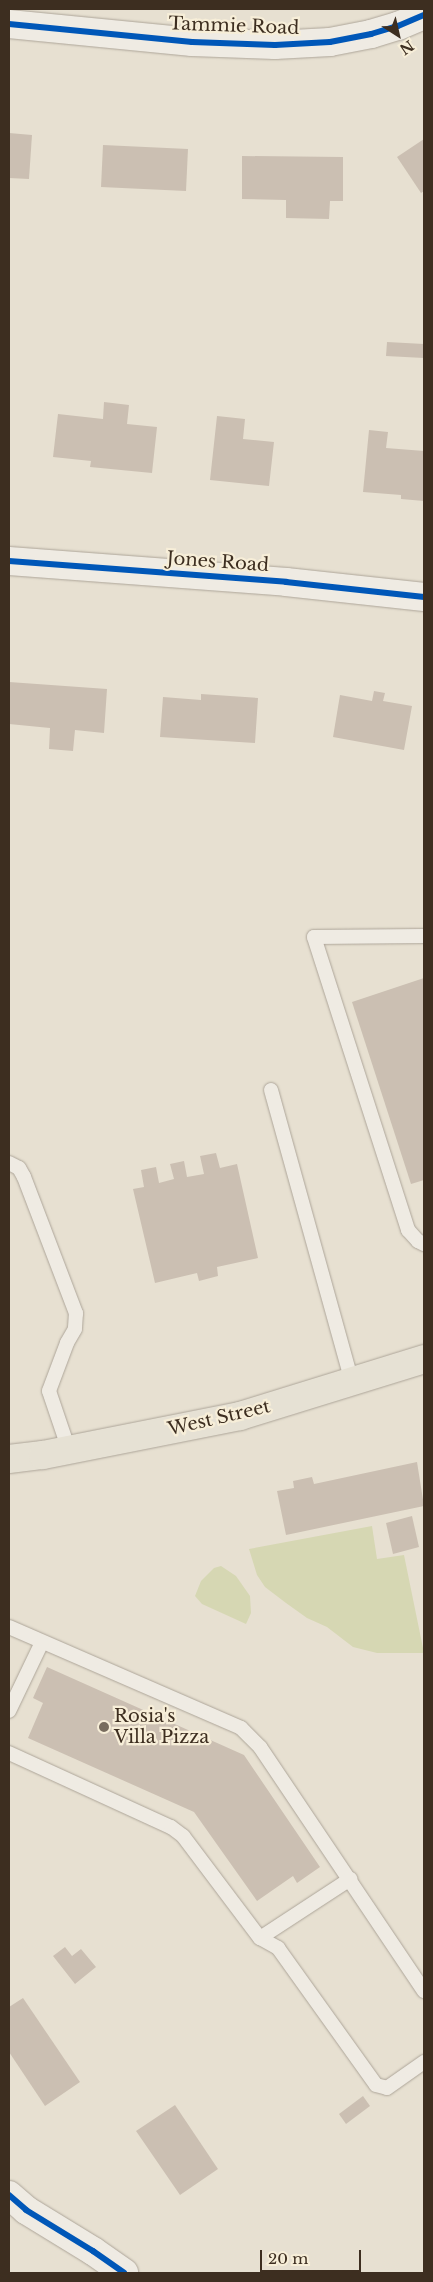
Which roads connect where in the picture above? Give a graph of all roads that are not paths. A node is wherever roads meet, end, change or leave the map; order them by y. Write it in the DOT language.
graph roads {
  1 [pos="424,15"];
  2 [pos="9,24"];
  3 [pos="9,561"];
  4 [pos="424,597"];
  5 [pos="424,936"];
  6 [pos="271,1090"];
  7 [pos="9,1163"];
  8 [pos="424,1244"];
  9 [pos="422,1363"];
  10 [pos="352,1382"];
  11 [pos="69,1450"];
  12 [pos="9,1459"];
  13 [pos="9,1627"];
  14 [pos="42,1642"];
  15 [pos="9,1711"];
  16 [pos="9,1753"];
  17 [pos="350,1879"];
  18 [pos="260,1938"];
  19 [pos="424,1991"];
  20 [pos="424,2062"];
  21 [pos="9,2195"];
  22 [pos="124,2273"];
  1 -- 2 [label="street, Tammie Road"];
  3 -- 4 [label="street, Jones Road"];
  5 -- 8 [label="lane"];
  6 -- 10 [label="lane"];
  7 -- 11 [label="lane"];
  9 -- 10 [label="main road, West Street"];
  10 -- 11 [label="main road, West Street"];
  11 -- 12 [label="main road, West Street"];
  13 -- 14 [label="lane"];
  14 -- 15 [label="lane"];
  14 -- 17 [label="lane"];
  16 -- 18 [label="lane"];
  17 -- 18 [label="lane"];
  17 -- 19 [label="lane"];
  18 -- 20 [label="lane"];
  21 -- 22 [label="street"];
}
